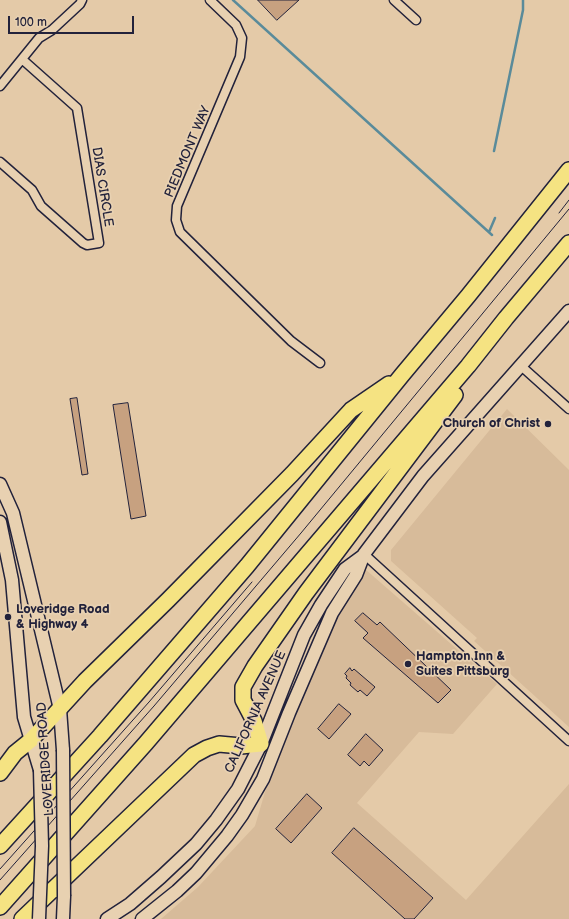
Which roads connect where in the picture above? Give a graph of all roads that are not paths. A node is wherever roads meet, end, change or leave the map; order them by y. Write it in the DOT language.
graph roads {
  1 [pos="82,0"];
  2 [pos="210,0"];
  3 [pos="394,0"];
  4 [pos="416,20"];
  5 [pos="22,60"];
  6 [pos="0,85"];
  7 [pos="0,162"];
  8 [pos="569,170"];
  9 [pos="569,243"];
  10 [pos="569,311"];
  11 [pos="320,363"];
  12 [pos="520,365"];
  13 [pos="468,366"];
  14 [pos="402,375"];
  15 [pos="569,409"];
  16 [pos="0,484"];
  17 [pos="0,522"];
  18 [pos="364,554"];
  19 [pos="60,709"];
  20 [pos="31,740"];
  21 [pos="569,741"];
  22 [pos="260,744"];
  23 [pos="0,773"];
  24 [pos="0,846"];
  25 [pos="0,907"];
  26 [pos="22,919"];
  27 [pos="39,919"];
  28 [pos="63,919"];
  29 [pos="107,919"];
  30 [pos="142,919"];
  1 -- 5 [label="street"];
  2 -- 11 [label="street, PIEDMONT WAY"];
  3 -- 4 [label="street"];
  5 -- 6 [label="street"];
  5 -- 7 [label="street, DIAS CIRCLE"];
  8 -- 14 [label="highway"];
  9 -- 13 [label="highway"];
  10 -- 12 [label="main road, CALIFORNIA AVENUE"];
  12 -- 15 [label="street"];
  12 -- 18 [label="main road, CALIFORNIA AVENUE"];
  13 -- 22 [label="highway"];
  13 -- 25 [label="highway"];
  14 -- 19 [label="highway"];
  14 -- 24 [label="highway"];
  16 -- 19 [label="main road, LOVERIDGE ROAD"];
  17 -- 20 [label="main road, LOVERIDGE ROAD"];
  18 -- 21 [label="street"];
  18 -- 22 [label="main road, CALIFORNIA AVENUE"];
  18 -- 30 [label="main road, CALIFORNIA AVENUE"];
  19 -- 20 [label="highway"];
  19 -- 28 [label="main road, LOVERIDGE ROAD, bridge"];
  20 -- 23 [label="highway"];
  20 -- 27 [label="main road, LOVERIDGE ROAD, bridge"];
  22 -- 26 [label="highway"];
  22 -- 29 [label="main road, CALIFORNIA AVENUE"];
}
